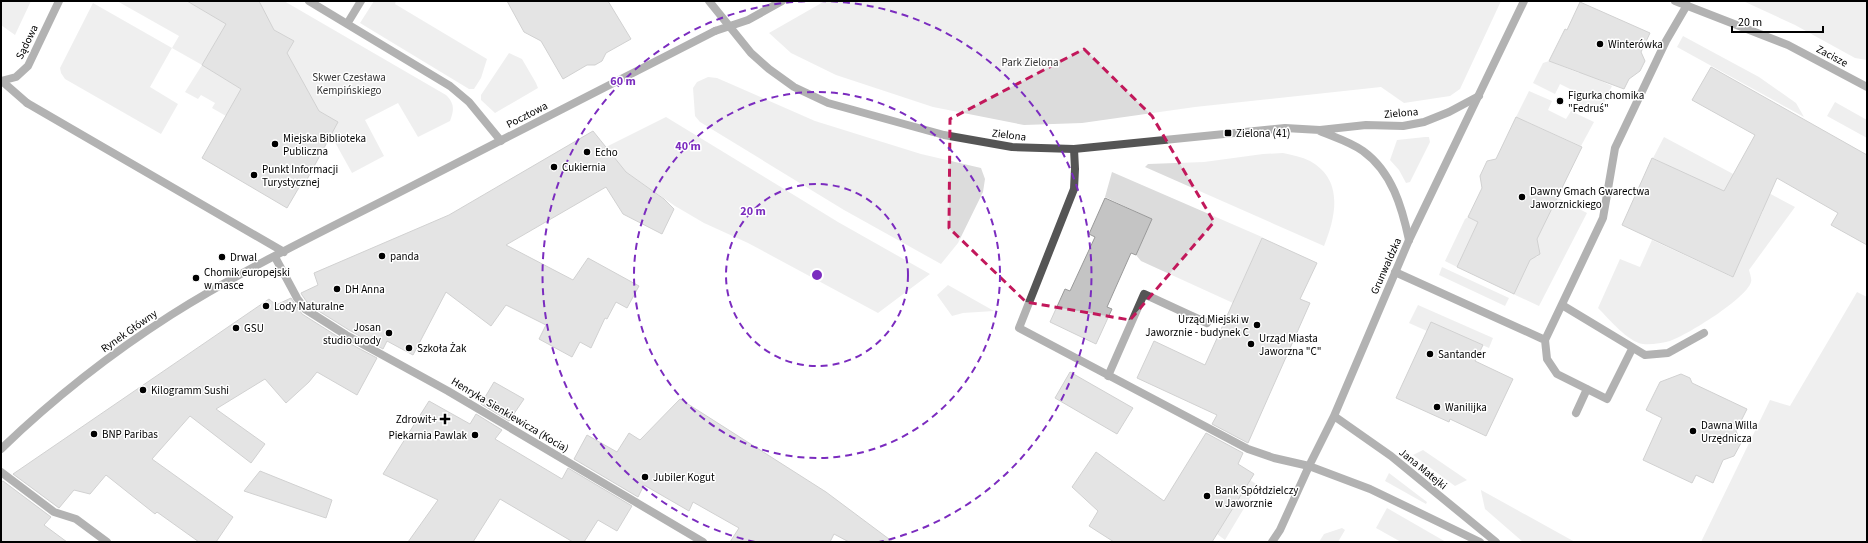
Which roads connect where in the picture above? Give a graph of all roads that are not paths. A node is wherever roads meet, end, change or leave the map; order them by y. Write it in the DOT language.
graph roads {
  1 [pos="59,1"];
  2 [pos="309,1"];
  3 [pos="362,1"];
  4 [pos="709,1"];
  5 [pos="782,1"];
  6 [pos="1524,1"];
  7 [pos="1675,1"];
  8 [pos="1687,5"];
  9 [pos="347,24"];
  10 [pos="729,26"];
  11 [pos="2,81"];
  12 [pos="1867,87"];
  13 [pos="1479,96"];
  14 [pos="1320,130"];
  15 [pos="501,141"];
  16 [pos="1074,149"];
  17 [pos="1409,240"];
  18 [pos="284,252"];
  19 [pos="275,257"];
  20 [pos="1395,272"];
  21 [pos="1562,306"];
  22 [pos="1207,323"];
  23 [pos="1704,333"];
  24 [pos="1545,340"];
  25 [pos="1632,349"];
  26 [pos="1108,376"];
  27 [pos="1587,388"];
  28 [pos="1576,413"];
  29 [pos="1334,416"];
  30 [pos="1,449"];
  31 [pos="1309,466"];
  32 [pos="1,472"];
  33 [pos="108,542"];
  34 [pos="703,542"];
  35 [pos="1272,542"];
  36 [pos="1480,542"];
  37 [pos="1496,542"];
  1 -- 11 [label="street, Sądowa"];
  2 -- 9 [label="street"];
  3 -- 9 [label="street"];
  4 -- 10 [label="street, Zielona"];
  5 -- 10 [label="street, Pocztowa"];
  6 -- 13 [label="street, Grunwaldzka"];
  7 -- 8 [label="street, Zacisze"];
  8 -- 12 [label="street, Zacisze"];
  8 -- 21 [label="street"];
  9 -- 15 [label="street"];
  10 -- 15 [label="street, Pocztowa"];
  10 -- 16 [label="street, Zielona"];
  11 -- 18 [label="street"];
  13 -- 14 [label="street, Zielona"];
  13 -- 17 [label="street, Grunwaldzka"];
  14 -- 16 [label="street, Zielona"];
  14 -- 17 [label="street, Zielona"];
  15 -- 18 [label="street, Pocztowa"];
  16 -- 26 [label="street"];
  17 -- 20 [label="street, Grunwaldzka"];
  18 -- 19 [label="street, Rynek Główny"];
  19 -- 30 [label="street, Rynek Główny"];
  19 -- 34 [label="street, Henryka Sienkiewicza (Kocia)"];
  20 -- 24 [label="street"];
  20 -- 29 [label="street, Grunwaldzka"];
  21 -- 24 [label="street"];
  21 -- 25 [label="street"];
  22 -- 26 [label="street"];
  23 -- 25 [label="street"];
  24 -- 27 [label="street"];
  25 -- 27 [label="street"];
  26 -- 31 [label="street"];
  27 -- 28 [label="street"];
  29 -- 31 [label="street, Grunwaldzka"];
  29 -- 37 [label="street, Jana Matejki"];
  31 -- 35 [label="street, Grunwaldzka"];
  31 -- 36 [label="street"];
  32 -- 33 [label="street"];
}
